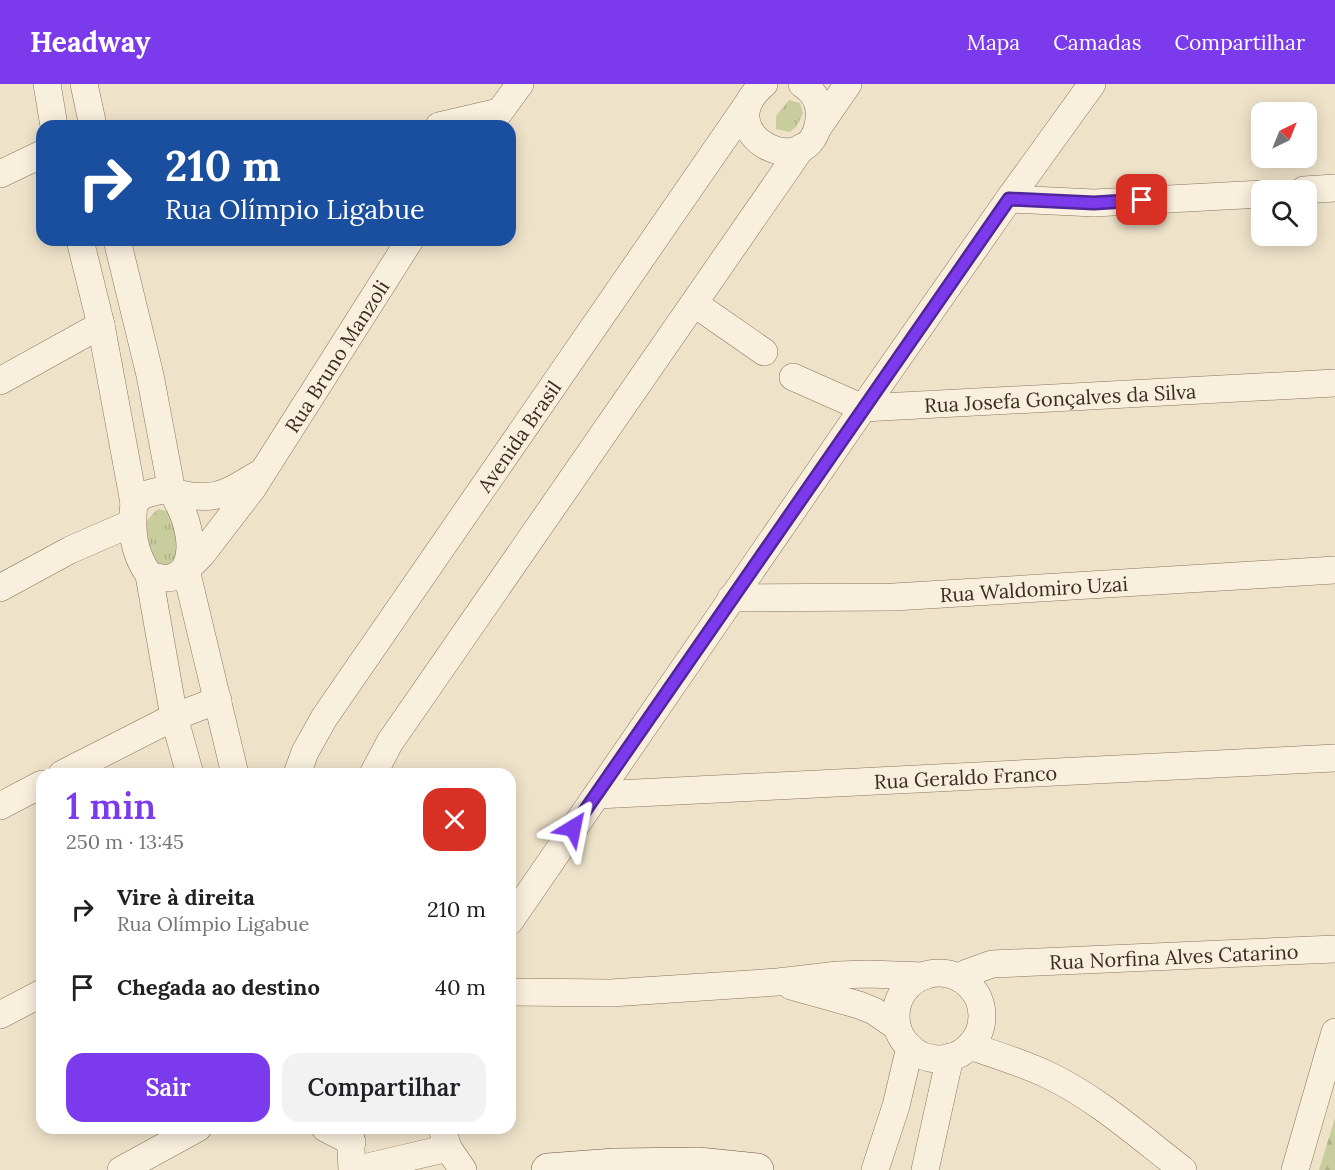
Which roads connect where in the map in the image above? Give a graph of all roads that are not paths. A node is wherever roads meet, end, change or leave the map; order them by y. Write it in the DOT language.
graph roads {
  1 [pos="46,84"];
  2 [pos="84,84"];
  3 [pos="520,84"];
  4 [pos="802,84"];
  5 [pos="848,84"];
  6 [pos="1092,84"];
  7 [pos="756,93"];
  8 [pos="494,119"];
  9 [pos="53,120"];
  10 [pos="92,120"];
  11 [pos="819,126"];
  12 [pos="802,147"];
  13 [pos="36,157"];
  14 [pos="0,174"];
  15 [pos="1335,188"];
  16 [pos="1317,189"];
  17 [pos="1251,195"];
  18 [pos="1009,199"];
  19 [pos="81,246"];
  20 [pos="118,246"];
  21 [pos="406,246"];
  22 [pos="695,304"];
  23 [pos="101,325"];
  24 [pos="764,352"];
  25 [pos="793,377"];
  26 [pos="0,381"];
  27 [pos="1335,383"];
  28 [pos="863,408"];
  29 [pos="263,472"];
  30 [pos="172,492"];
  31 [pos="133,513"];
  32 [pos="186,570"];
  33 [pos="1335,570"];
  34 [pos="149,575"];
  35 [pos="0,588"];
  36 [pos="731,598"];
  37 [pos="218,700"];
  38 [pos="174,717"];
  39 [pos="1335,758"];
  40 [pos="74,768"];
  41 [pos="188,768"];
  42 [pos="234,768"];
  43 [pos="299,768"];
  44 [pos="376,768"];
  45 [pos="36,787"];
  46 [pos="597,795"];
  47 [pos="0,806"];
  48 [pos="516,912"];
  49 [pos="1335,949"];
  50 [pos="1010,964"];
  51 [pos="924,976"];
  52 [pos="959,978"];
  53 [pos="778,982"];
  54 [pos="516,992"];
  55 [pos="36,996"];
  56 [pos="981,1010"];
  57 [pos="0,1015"];
  58 [pos="1335,1032"];
  59 [pos="903,1037"];
  60 [pos="960,1052"];
  61 [pos="187,1134"];
  62 [pos="351,1135"];
  63 [pos="445,1138"];
  64 [pos="121,1170"];
  65 [pos="354,1170"];
  66 [pos="463,1170"];
  67 [pos="548,1170"];
  68 [pos="757,1170"];
  69 [pos="875,1170"];
  70 [pos="925,1170"];
  71 [pos="1183,1170"];
  72 [pos="1295,1170"];
  1 -- 9 [label="street"];
  2 -- 10 [label="street"];
  3 -- 8 [label="street"];
  4 -- 11 [label="street"];
  5 -- 11 [label="street"];
  6 -- 18 [label="street"];
  7 -- 12 [label="street"];
  7 -- 43 [label="street, Avenida Brasil"];
  11 -- 12 [label="street"];
  12 -- 22 [label="street"];
  13 -- 14 [label="street"];
  15 -- 16 [label="street"];
  17 -- 18 [label="street"];
  18 -- 28 [label="street"];
  19 -- 23 [label="street"];
  20 -- 30 [label="street"];
  21 -- 29 [label="street, Rua Bruno Manzoli"];
  22 -- 24 [label="street"];
  22 -- 44 [label="street"];
  23 -- 26 [label="street"];
  23 -- 31 [label="street"];
  25 -- 28 [label="street, Rua Josefa Gonçalves da Silva"];
  27 -- 28 [label="street, Rua Josefa Gonçalves da Silva"];
  28 -- 36 [label="street"];
  29 -- 30 [label="street, Rua Bruno Manzoli"];
  29 -- 32 [label="street, Rua Bruno Manzoli"];
  30 -- 31 [label="street"];
  30 -- 32 [label="street"];
  31 -- 34 [label="street"];
  31 -- 35 [label="street"];
  32 -- 34 [label="street"];
  32 -- 37 [label="street"];
  33 -- 36 [label="street, Rua Waldomiro Uzai"];
  34 -- 38 [label="street"];
  36 -- 46 [label="street"];
  37 -- 38 [label="street"];
  37 -- 42 [label="street"];
  38 -- 40 [label="street"];
  38 -- 41 [label="street"];
  39 -- 46 [label="street, Rua Geraldo Franco"];
  45 -- 47 [label="street"];
  46 -- 48 [label="street"];
  49 -- 50 [label="street, Rua Norfina Alves Catarino"];
  50 -- 52 [label="street, Rua Norfina Alves Catarino"];
  50 -- 56 [label="street"];
  51 -- 52 [label="street"];
  51 -- 53 [label="street"];
  51 -- 59 [label="street"];
  52 -- 56 [label="street"];
  53 -- 54 [label="street"];
  53 -- 59 [label="street"];
  55 -- 57 [label="street"];
  56 -- 60 [label="street"];
  58 -- 72 [label="street"];
  59 -- 60 [label="street"];
  59 -- 69 [label="street"];
  60 -- 70 [label="street"];
  60 -- 71 [label="street"];
  61 -- 64 [label="street"];
  62 -- 65 [label="street"];
  63 -- 65 [label="street"];
  63 -- 66 [label="street"];
  67 -- 68 [label="street"];
}
